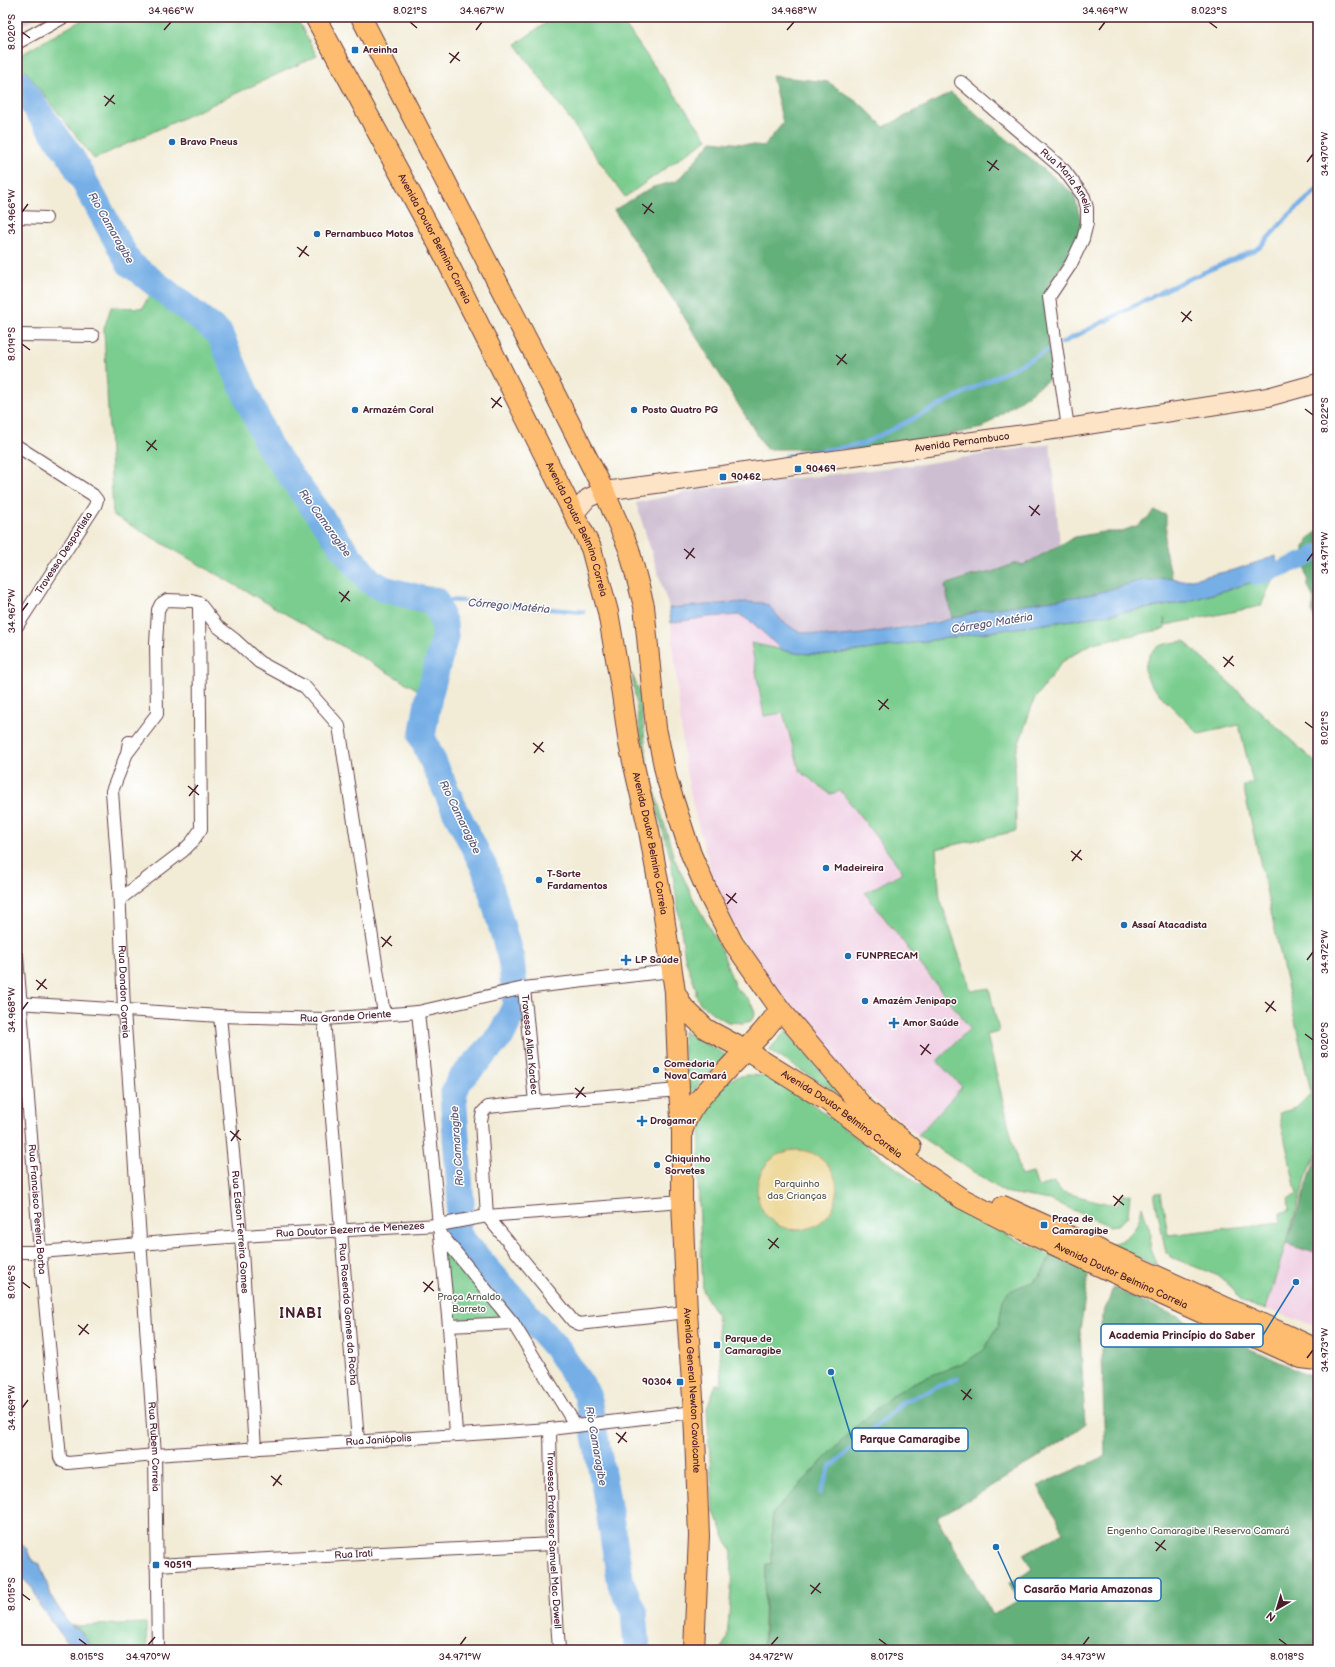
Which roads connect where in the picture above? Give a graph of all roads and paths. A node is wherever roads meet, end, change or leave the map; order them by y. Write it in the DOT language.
graph roads {
  1 [pos="64,17"];
  2 [pos="315,17"];
  3 [pos="361,17"];
  4 [pos="17,44"];
  5 [pos="961,82"];
  6 [pos="17,217"];
  7 [pos="46,218"];
  8 [pos="17,335"];
  9 [pos="93,336"];
  10 [pos="1318,383"];
  11 [pos="1068,428"];
  12 [pos="17,446"];
  13 [pos="604,491"];
  14 [pos="574,514"];
  15 [pos="199,603"];
  16 [pos="17,626"];
  17 [pos="120,899"];
  18 [pos="17,956"];
  19 [pos="671,971"];
  20 [pos="520,989"];
  21 [pos="675,992"];
  22 [pos="19,1003"];
  23 [pos="780,1009"];
  24 [pos="124,1010"];
  25 [pos="418,1012"];
  26 [pos="384,1014"];
  27 [pos="220,1016"];
  28 [pos="324,1019"];
  29 [pos="745,1050"];
  30 [pos="679,1090"];
  31 [pos="535,1102"];
  32 [pos="682,1132"];
  33 [pos="682,1201"];
  34 [pos="487,1216"];
  35 [pos="448,1225"];
  36 [pos="342,1230"];
  37 [pos="241,1236"];
  38 [pos="141,1243"];
  39 [pos="17,1252"];
  40 [pos="40,1252"];
  41 [pos="687,1312"];
  42 [pos="513,1323"];
  43 [pos="449,1326"];
  44 [pos="1318,1353"];
  45 [pos="1318,1360"];
  46 [pos="694,1412"];
  47 [pos="579,1426"];
  48 [pos="550,1429"];
  49 [pos="456,1434"];
  50 [pos="358,1441"];
  51 [pos="255,1449"];
  52 [pos="155,1455"];
  53 [pos="62,1462"];
  54 [pos="552,1544"];
  55 [pos="156,1564"];
  56 [pos="158,1650"];
  57 [pos="559,1650"];
  58 [pos="694,1650"];
  1 -- 4 [label="street"];
  2 -- 14 [label="main road, Avenida Doutor Belmino Correia"];
  3 -- 13 [label="main road, Avenida Doutor Belmino Correia"];
  5 -- 11 [label="street, Rua Maria Amelia"];
  6 -- 7 [label="street"];
  8 -- 9 [label="street"];
  10 -- 11 [label="street, Avenida Pernambuco"];
  11 -- 13 [label="street, Avenida Pernambuco"];
  12 -- 16 [label="street, Travessa Desportista"];
  13 -- 14 [label="street, Avenida Pernambuco"];
  13 -- 23 [label="main road, Avenida Doutor Belmino Correia"];
  14 -- 19 [label="main road, Avenida Doutor Belmino Correia"];
  15 -- 17 [label="street"];
  15 -- 17 [label="street, Rua Dondon Correia"];
  15 -- 26 [label="street"];
  17 -- 24 [label="street, Rua Dondon Correia"];
  18 -- 22 [label="street, Rua Francisco Pereira Borba"];
  19 -- 20 [label="street, Rua Grande Oriente"];
  19 -- 21 [label="main road, Avenida Doutor Belmino Correia"];
  20 -- 25 [label="street, Rua Grande Oriente"];
  20 -- 31 [label="street, Travessa Allan Kardec"];
  21 -- 29 [label="main road, Avenida Doutor Belmino Correia"];
  21 -- 30 [label="main road, Avenida General Newton Cavalcante"];
  22 -- 24 [label="street, Rua Grande Oriente"];
  22 -- 40 [label="street, Rua Francisco Pereira Borba"];
  23 -- 29 [label="main road"];
  23 -- 44 [label="main road, Avenida Doutor Belmino Correia"];
  24 -- 27 [label="street, Rua Grande Oriente"];
  24 -- 38 [label="street, Rua Dondon Correia"];
  25 -- 26 [label="street, Rua Grande Oriente"];
  25 -- 35 [label="street"];
  26 -- 28 [label="street, Rua Grande Oriente"];
  27 -- 28 [label="street, Rua Grande Oriente"];
  27 -- 37 [label="street, Rua Edson Ferreira Gomes"];
  28 -- 36 [label="street, Rua Rosendo Gomes da Rocha"];
  29 -- 32 [label="main road"];
  29 -- 45 [label="main road, Avenida Doutor Belmino Correia"];
  30 -- 31 [label="street"];
  30 -- 32 [label="main road, Avenida General Newton Cavalcante"];
  31 -- 34 [label="street"];
  32 -- 33 [label="main road, Avenida General Newton Cavalcante"];
  33 -- 34 [label="street, Rua Doutor Bezerra de Menezes"];
  33 -- 41 [label="main road, Avenida General Newton Cavalcante"];
  34 -- 35 [label="street, Rua Doutor Bezerra de Menezes"];
  34 -- 41 [label="street"];
  35 -- 36 [label="street, Rua Doutor Bezerra de Menezes"];
  35 -- 42 [label="street"];
  35 -- 43 [label="street"];
  36 -- 37 [label="street, Rua Doutor Bezerra de Menezes"];
  36 -- 50 [label="street, Rua Rosendo Gomes da Rocha"];
  37 -- 38 [label="street, Rua Doutor Bezerra de Menezes"];
  37 -- 51 [label="street, Rua Edson Ferreira Gomes"];
  38 -- 40 [label="street, Rua Doutor Bezerra de Menezes"];
  38 -- 52 [label="street, Rua Rubem Correia"];
  39 -- 40 [label="street, Rua Doutor Bezerra de Menezes"];
  40 -- 53 [label="street, Rua Francisco Pereira Borba"];
  41 -- 46 [label="main road, Avenida General Newton Cavalcante"];
  42 -- 43 [label="street"];
  42 -- 47 [label="street"];
  43 -- 49 [label="street"];
  46 -- 47 [label="street, Rua Janiópolis"];
  46 -- 58 [label="main road, Avenida General Newton Cavalcante"];
  47 -- 48 [label="street, Rua Janiópolis"];
  48 -- 49 [label="street, Rua Janiópolis"];
  48 -- 54 [label="street, Travessa Professor Samuel Mac Dowell"];
  49 -- 50 [label="street, Rua Janiópolis"];
  50 -- 51 [label="street, Rua Janiópolis"];
  51 -- 52 [label="street, Rua Janiópolis"];
  52 -- 53 [label="street, Rua Janiópolis"];
  52 -- 55 [label="street, Rua Rubem Correia"];
  54 -- 55 [label="street, Rua Irati"];
  54 -- 57 [label="street, Travessa Professor Samuel Mac Dowell"];
  55 -- 56 [label="street, Rua Rubem Correia"];
}
